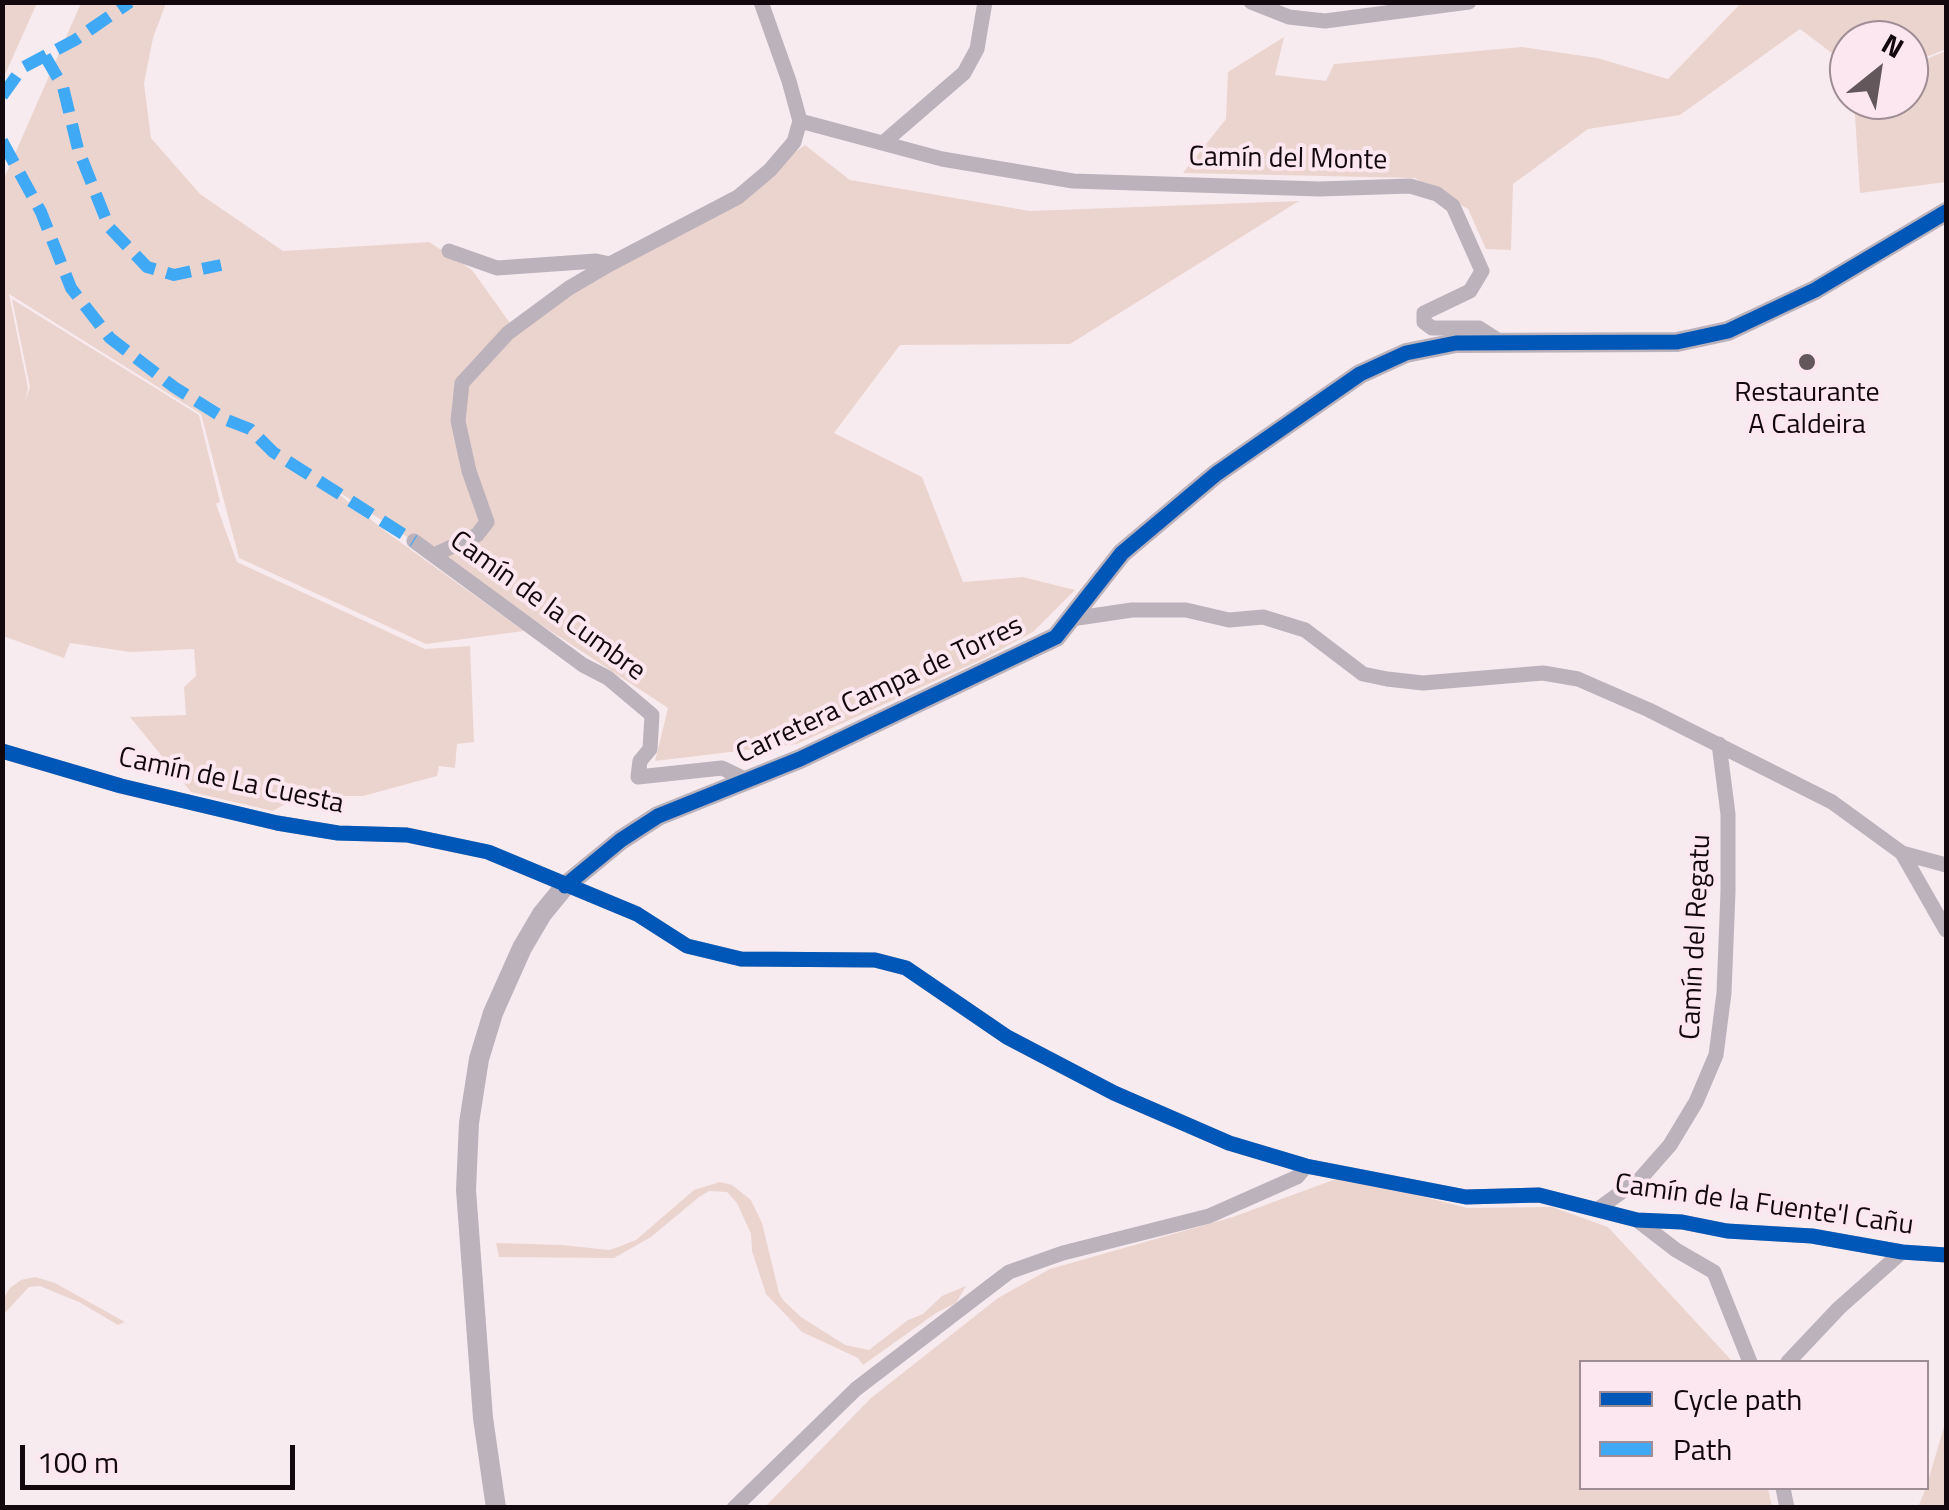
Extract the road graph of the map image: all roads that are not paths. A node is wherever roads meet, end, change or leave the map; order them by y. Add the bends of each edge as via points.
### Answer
1 (761, 2) edge
2 (985, 2) edge
3 (1251, 2) edge
4 (1469, 2) edge
5 (800, 121) junction
6 (883, 143) junction
7 (1946, 212) edge
8 (448, 252) dead end
9 (610, 264) junction
10 (1501, 342) junction
11 (414, 540) dead end
12 (434, 555) junction
13 (1071, 619) junction
14 (1719, 744) junction
15 (2, 751) edge
16 (747, 780) junction
17 (1902, 854) junction
18 (1946, 865) edge
19 (564, 886) junction
20 (1946, 930) edge
21 (1306, 1166) junction
22 (1598, 1209) junction
23 (1638, 1220) junction
24 (1902, 1252) junction
25 (1946, 1256) edge
26 (1749, 1360) edge
27 (1790, 1360) edge
28 (496, 1508) edge
29 (734, 1508) edge

1 - 5 street
2 - 6 street via 977,49 964,73
3 - 4 street via 1326,22
5 - 6 street
5 - 9 street via 794,142 738,197
6 - 10 street, Camín del Monte via 1073,181 1410,186 1437,194 1459,215 1482,270 1470,291 1424,313 1424,322 1432,328 1479,328
7 - 10 street, Carretera Campa de Torres via 1816,290 1728,331 1677,342
8 - 9 street via 496,268
9 - 12 street via 508,333 462,384 458,421 487,522
10 - 13 street, Carretera Campa de Torres via 1406,353 1360,374 1216,474 1122,553
11 - 12 street, Camín de la Cumbre
12 - 16 street, Camín de la Cumbre via 652,716 650,749 638,777 722,768
13 - 14 street via 1132,610 1263,617 1304,630 1363,674 1423,684 1542,673 1578,679
13 - 16 street, Carretera Campa de Torres via 1056,637 998,666
14 - 17 street via 1832,802
14 - 22 street, Camín del Regatu via 1728,892 1716,1055 1670,1145
15 - 19 street, Camín de La Cuesta via 277,823 407,835 488,852
16 - 19 street, Carretera Campa de Torres via 658,816
17 - 18 street
17 - 20 street
19 - 21 street, Camín de la Fuente'l Cañu via 637,914 687,946 741,959 875,960 906,968 1007,1038 1114,1092 1228,1143
19 - 28 street, Carretera Campa de Torres via 522,948 493,1014 469,1123 468,1209
21 - 22 street, Camín de la Fuente'l Cañu via 1466,1196 1539,1195
21 - 29 street via 1297,1177 1210,1216 1009,1272 856,1390
22 - 23 street, Camín de la Fuente'l Cañu
23 - 24 street, Camín de la Fuente'l Cañu via 1812,1236
23 - 26 street via 1714,1272
24 - 25 street, Camín de la Fuente'l Cañu
24 - 27 street

